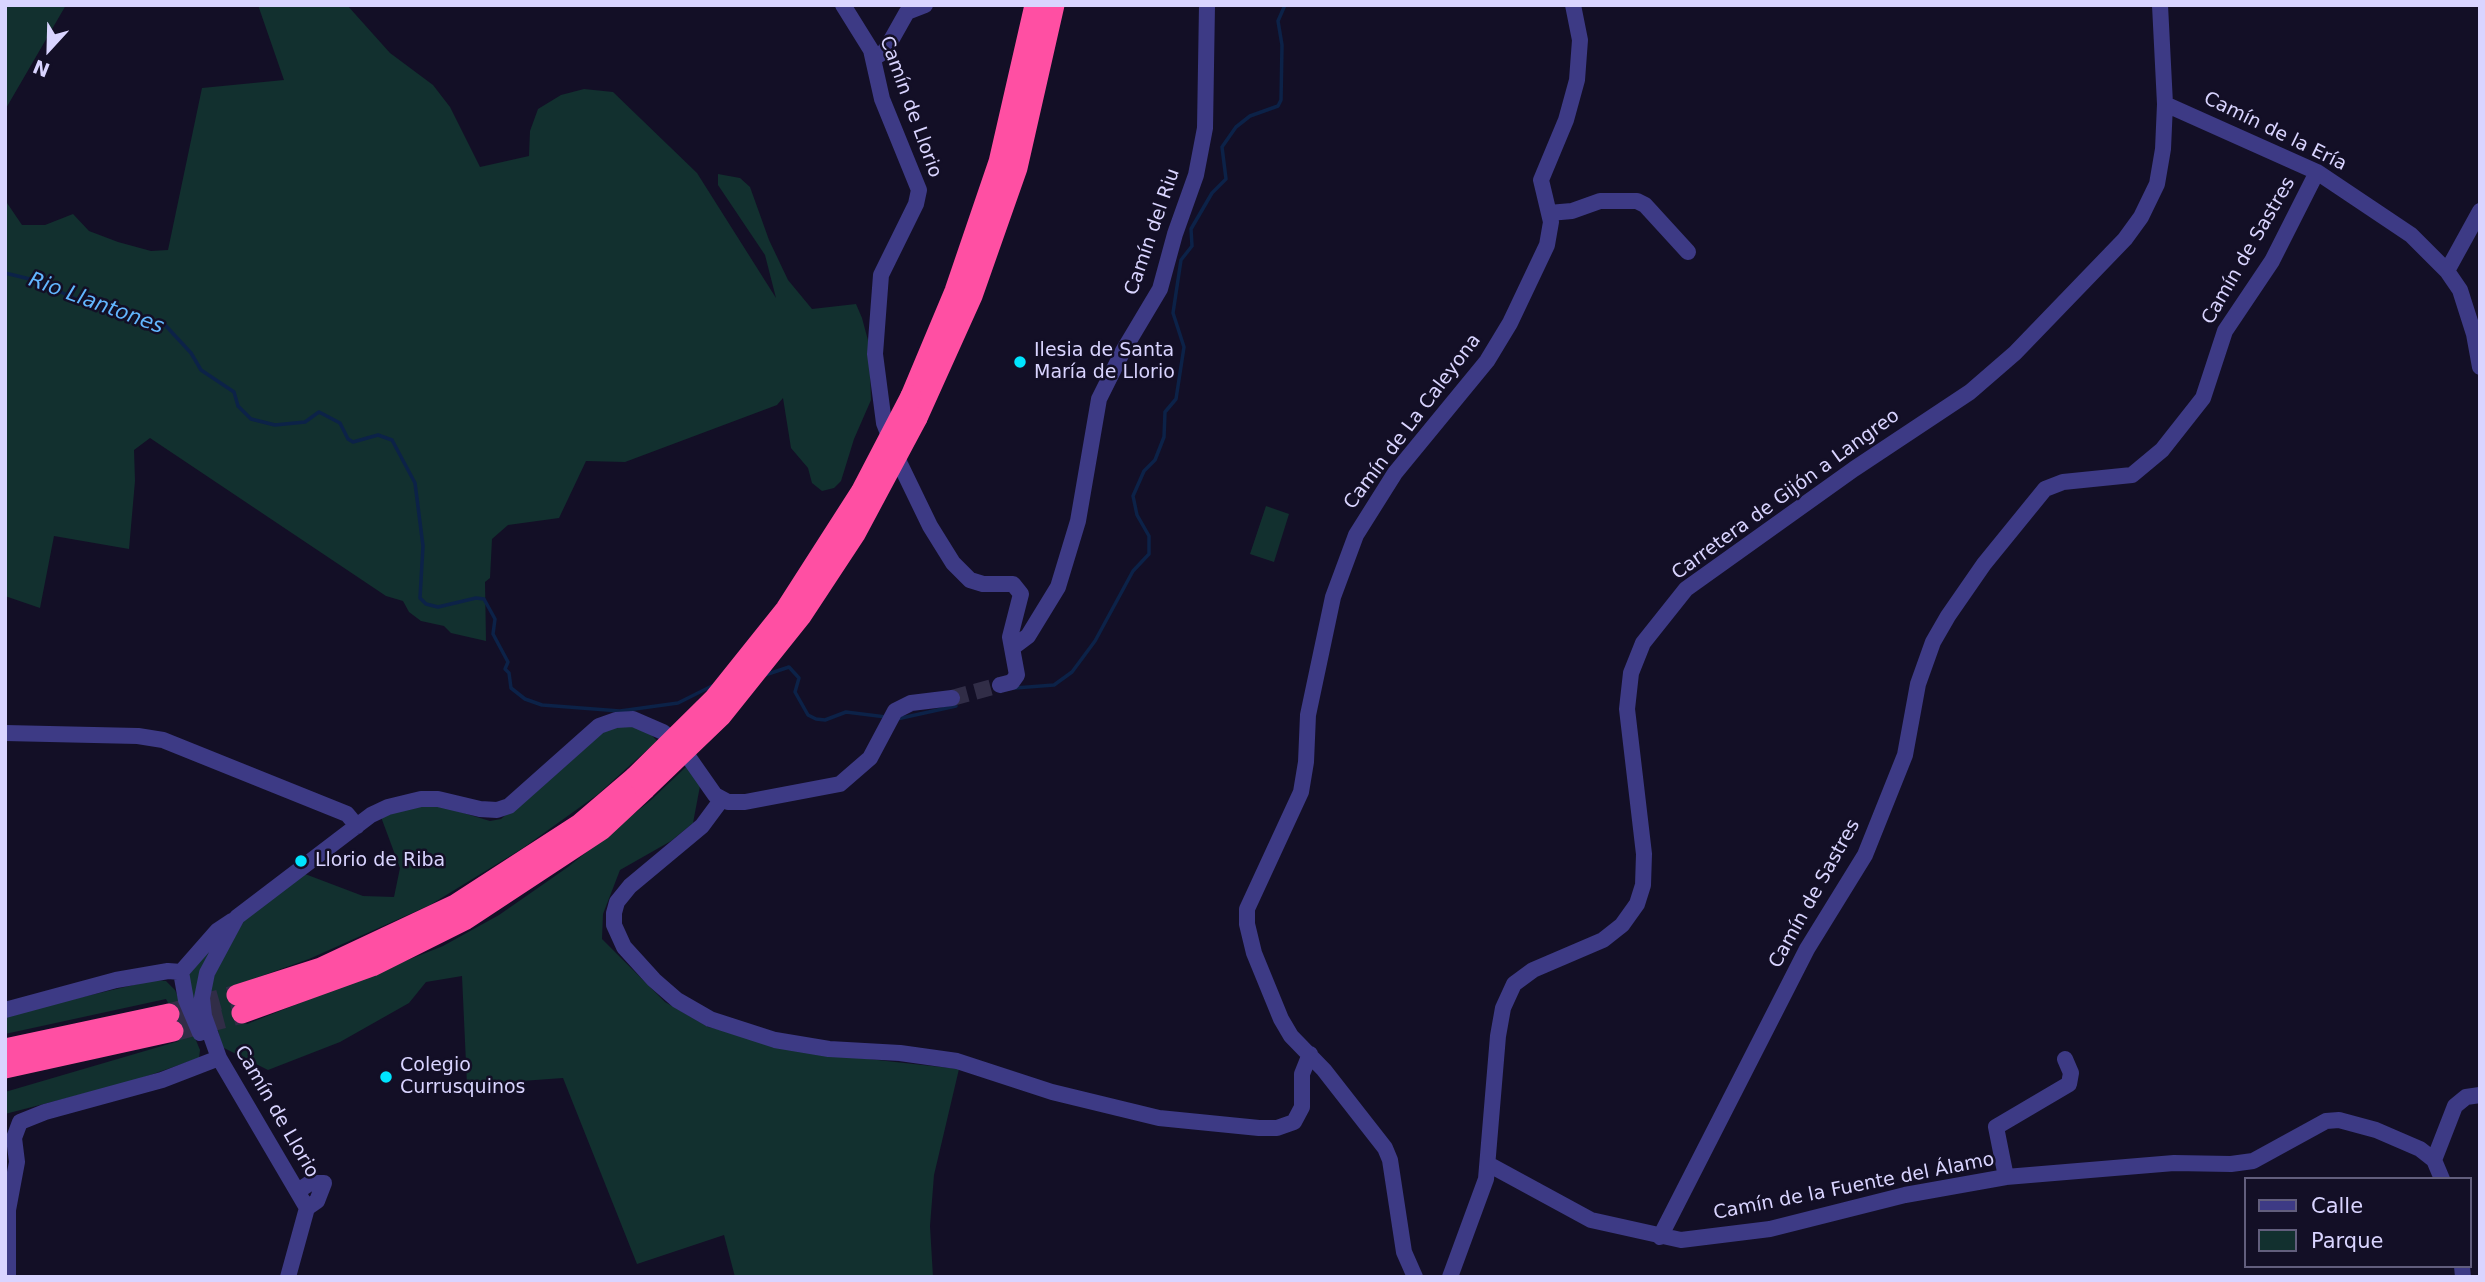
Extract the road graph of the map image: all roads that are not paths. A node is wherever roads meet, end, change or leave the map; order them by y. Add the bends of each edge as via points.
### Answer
1 (843, 5) edge
2 (925, 5) edge
3 (1035, 5) edge
4 (1054, 5) edge
5 (1207, 5) edge
6 (1573, 5) edge
7 (2160, 5) edge
8 (874, 58) junction
9 (2165, 104) junction
10 (2317, 172) junction
11 (2480, 211) edge
12 (1549, 213) junction
13 (1688, 251) dead end
14 (2447, 271) junction
15 (2480, 366) edge
16 (1012, 648) junction
17 (1000, 685) tunnel mouth
18 (952, 698) tunnel mouth
19 (5, 733) edge
20 (640, 783) junction
21 (722, 799) junction
22 (352, 820) junction
23 (237, 917) junction
24 (181, 972) junction
25 (240, 1004) tunnel mouth
26 (5, 1010) edge
27 (5, 1049) edge
28 (217, 1053) junction
29 (1310, 1054) junction
30 (2065, 1059) dead end
31 (5, 1068) edge
32 (2480, 1095) edge
33 (2434, 1160) junction
34 (1488, 1164) junction
35 (2006, 1177) junction
36 (2441, 1177) edge
37 (298, 1191) junction
38 (307, 1208) junction
39 (1660, 1237) junction
40 (8, 1277) edge
41 (288, 1277) edge
42 (1415, 1277) edge
43 (1450, 1277) edge

1 - 8 street, Camín de Llorio
2 - 8 street via 907,12 885,51
3 - 20 highway, bridge via 999,162 955,291 911,396 861,492 786,609
4 - 20 highway, bridge via 1017,168 972,296 916,418 855,534 801,616 721,716
5 - 16 street, Camín del Riu via 1205,128 1196,175 1160,289 1099,399 1078,521 1058,587 1028,636
6 - 12 street, Camín de La Caleyona via 1580,40 1577,80 1541,180
7 - 9 street, Carretera de Gijón a Langreo
8 - 16 street, Camín de Llorio via 888,118 919,190 881,275 876,354 884,423 924,514 961,573 977,583 1018,588 1021,594 1011,630
9 - 10 street, Camín de la Ería
9 - 34 street, Carretera de Gijón a Langreo via 2157,184 2141,217 2015,353 1970,392 1686,589 1643,643 1631,673 1627,709 1644,854 1643,884 1637,904 1622,925 1603,940 1533,970 1514,984 1498,1035
10 - 14 street, Camín de la Ería via 2411,235
10 - 39 street, Camín de Sastres via 2272,261 2225,331 2203,398 2162,450 2132,475 2063,482 2045,489 1983,564 1948,616 1918,684 1905,755 1865,855 1807,949
11 - 14 street
12 - 13 street via 1600,201 1637,201
12 - 29 street, Camín de La Caleyona via 1547,245 1510,323 1487,361 1365,517 1336,583 1308,715 1301,792 1247,909 1254,953 1281,1019
14 - 15 street, Camín de la Ería via 2460,290
16 - 17 street, Camín de Llorio via 1017,675
18 - 21 street via 902,706 870,758 840,784 745,802
19 - 22 street via 156,739
20 - 25 highway via 455,905
21 - 22 street, Camín de Llorio via 680,745 632,719 599,726 509,806 489,810 421,799
21 - 29 street via 702,826 630,886 617,902 614,925 632,955 677,1000 709,1019 829,1049 957,1061 1052,1093 1182,1123 1288,1126 1299,1115 1302,1074
22 - 23 street, Camín de Llorio
23 - 24 street, Camín de Llorio via 217,931
23 - 28 street, Camín de Llorio via 207,973 202,998 207,1030
24 - 26 street via 116,980
24 - 28 street, Camín de Llorio via 186,1000 200,1032
27 - 31 highway via 171,1023
28 - 37 street, Camín de Llorio
28 - 40 street via 162,1080 20,1122 8,1210
29 - 42 street, Camín de La Caleyona via 1391,1160 1404,1252
30 - 35 street via 2071,1073 2069,1084 1996,1127
32 - 33 street via 2466,1097 2455,1106
33 - 35 street, Camín de la Fuente del Álamo via 2375,1130 2339,1120 2314,1126 2253,1161
33 - 36 street
34 - 39 street, Camín de la Fuente del Álamo via 1591,1220
34 - 43 street, Carretera de Gijón a Langreo via 1479,1203
35 - 39 street, Camín de la Fuente del Álamo via 1905,1195 1770,1229 1681,1240
37 - 38 street, Camín de Llorio
37 - 38 street via 310,1183 324,1183 317,1200
38 - 41 street, Camín de Llorio

